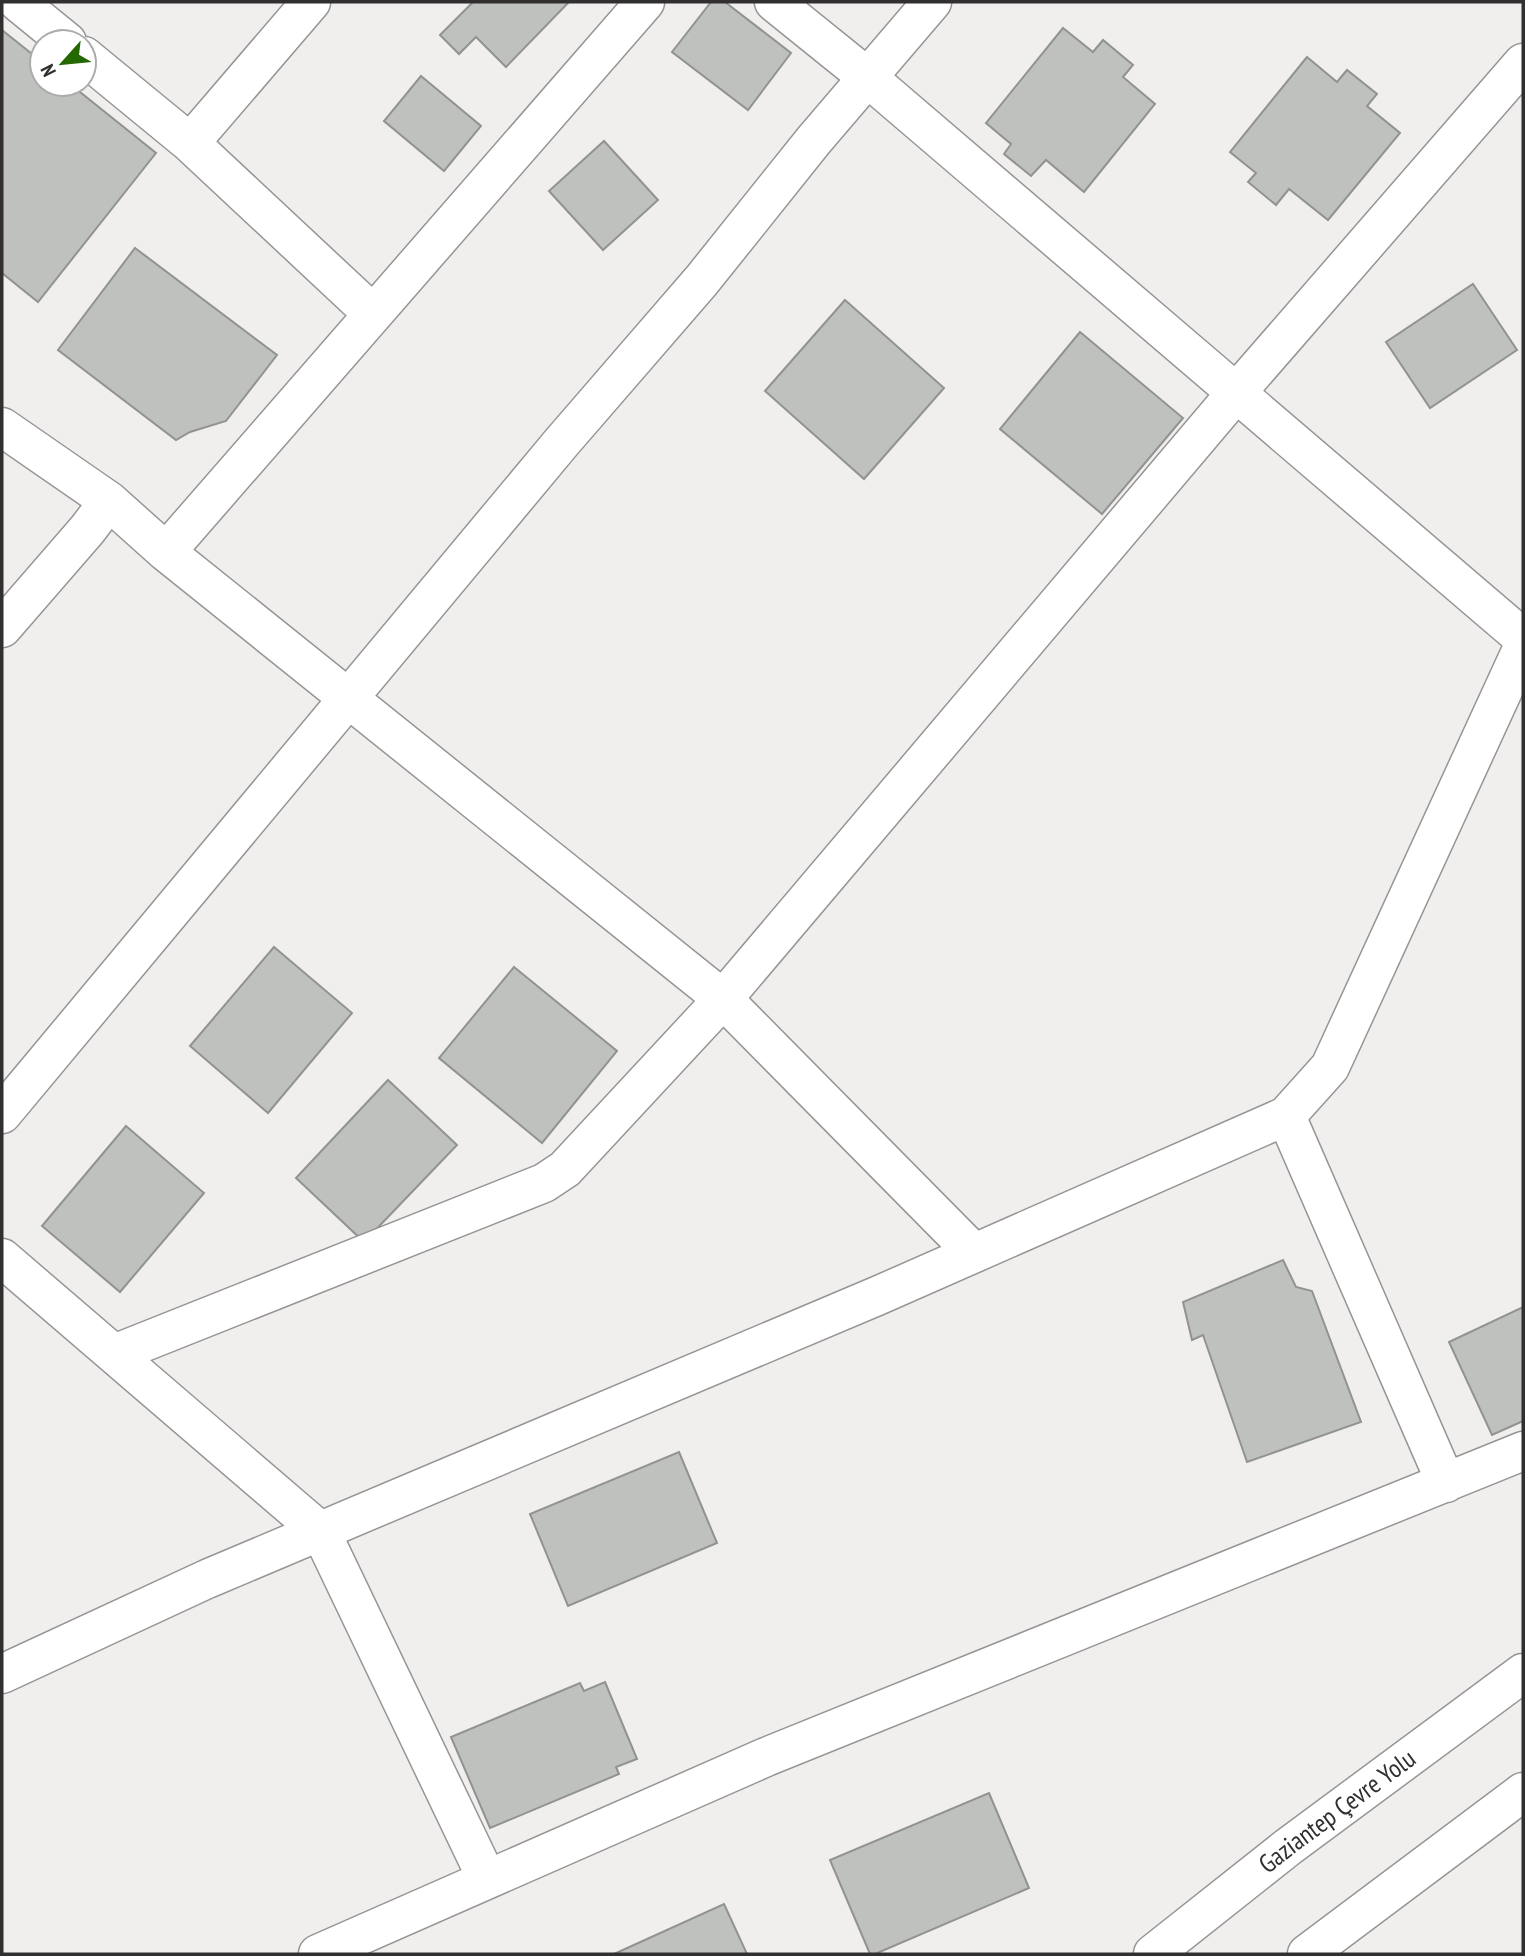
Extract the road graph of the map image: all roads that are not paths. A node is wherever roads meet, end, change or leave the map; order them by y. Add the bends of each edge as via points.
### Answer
1 (18, 2) edge
2 (311, 2) edge
3 (774, 2) edge
4 (932, 2) edge
5 (637, 5) edge
6 (50, 28) edge
7 (1523, 63) edge
8 (98, 67) edge
9 (867, 77) junction
10 (190, 143) junction
11 (373, 314) junction
12 (1236, 393) junction
13 (2, 427) edge
14 (109, 501) junction
15 (166, 552) junction
16 (2, 628) edge
17 (1523, 638) edge
18 (1523, 647) edge
19 (348, 698) junction
20 (723, 999) junction
21 (2, 1114) edge
22 (1286, 1116) junction
23 (974, 1253) junction
24 (2, 1258) edge
25 (114, 1354) junction
26 (1523, 1451) edge
27 (1446, 1482) junction
28 (321, 1532) junction
29 (1523, 1673) edge
30 (2, 1674) edge
31 (1523, 1792) edge
32 (487, 1880) junction
33 (318, 1954) edge
34 (1153, 1954) edge
35 (1307, 1954) edge

1 - 6 main road
2 - 10 main road
3 - 9 main road
4 - 9 main road
5 - 11 main road
7 - 12 main road
8 - 10 main road
9 - 12 main road
9 - 19 main road via 702,280
10 - 11 main road
11 - 15 main road
12 - 17 main road
12 - 20 main road
13 - 14 main road
14 - 15 main road
14 - 16 main road
15 - 19 main road
18 - 22 main road via 1330,1067
19 - 20 main road
19 - 21 main road
20 - 23 main road
20 - 25 main road via 565,1169 544,1183
22 - 23 main road
22 - 27 main road
23 - 28 main road
24 - 25 main road
25 - 28 main road
26 - 27 main road
27 - 32 main road via 766,1757
28 - 30 main road
28 - 32 main road
29 - 34 main road, Gaziantep Çevre Yolu via 1288,1847
31 - 35 main road
32 - 33 main road

